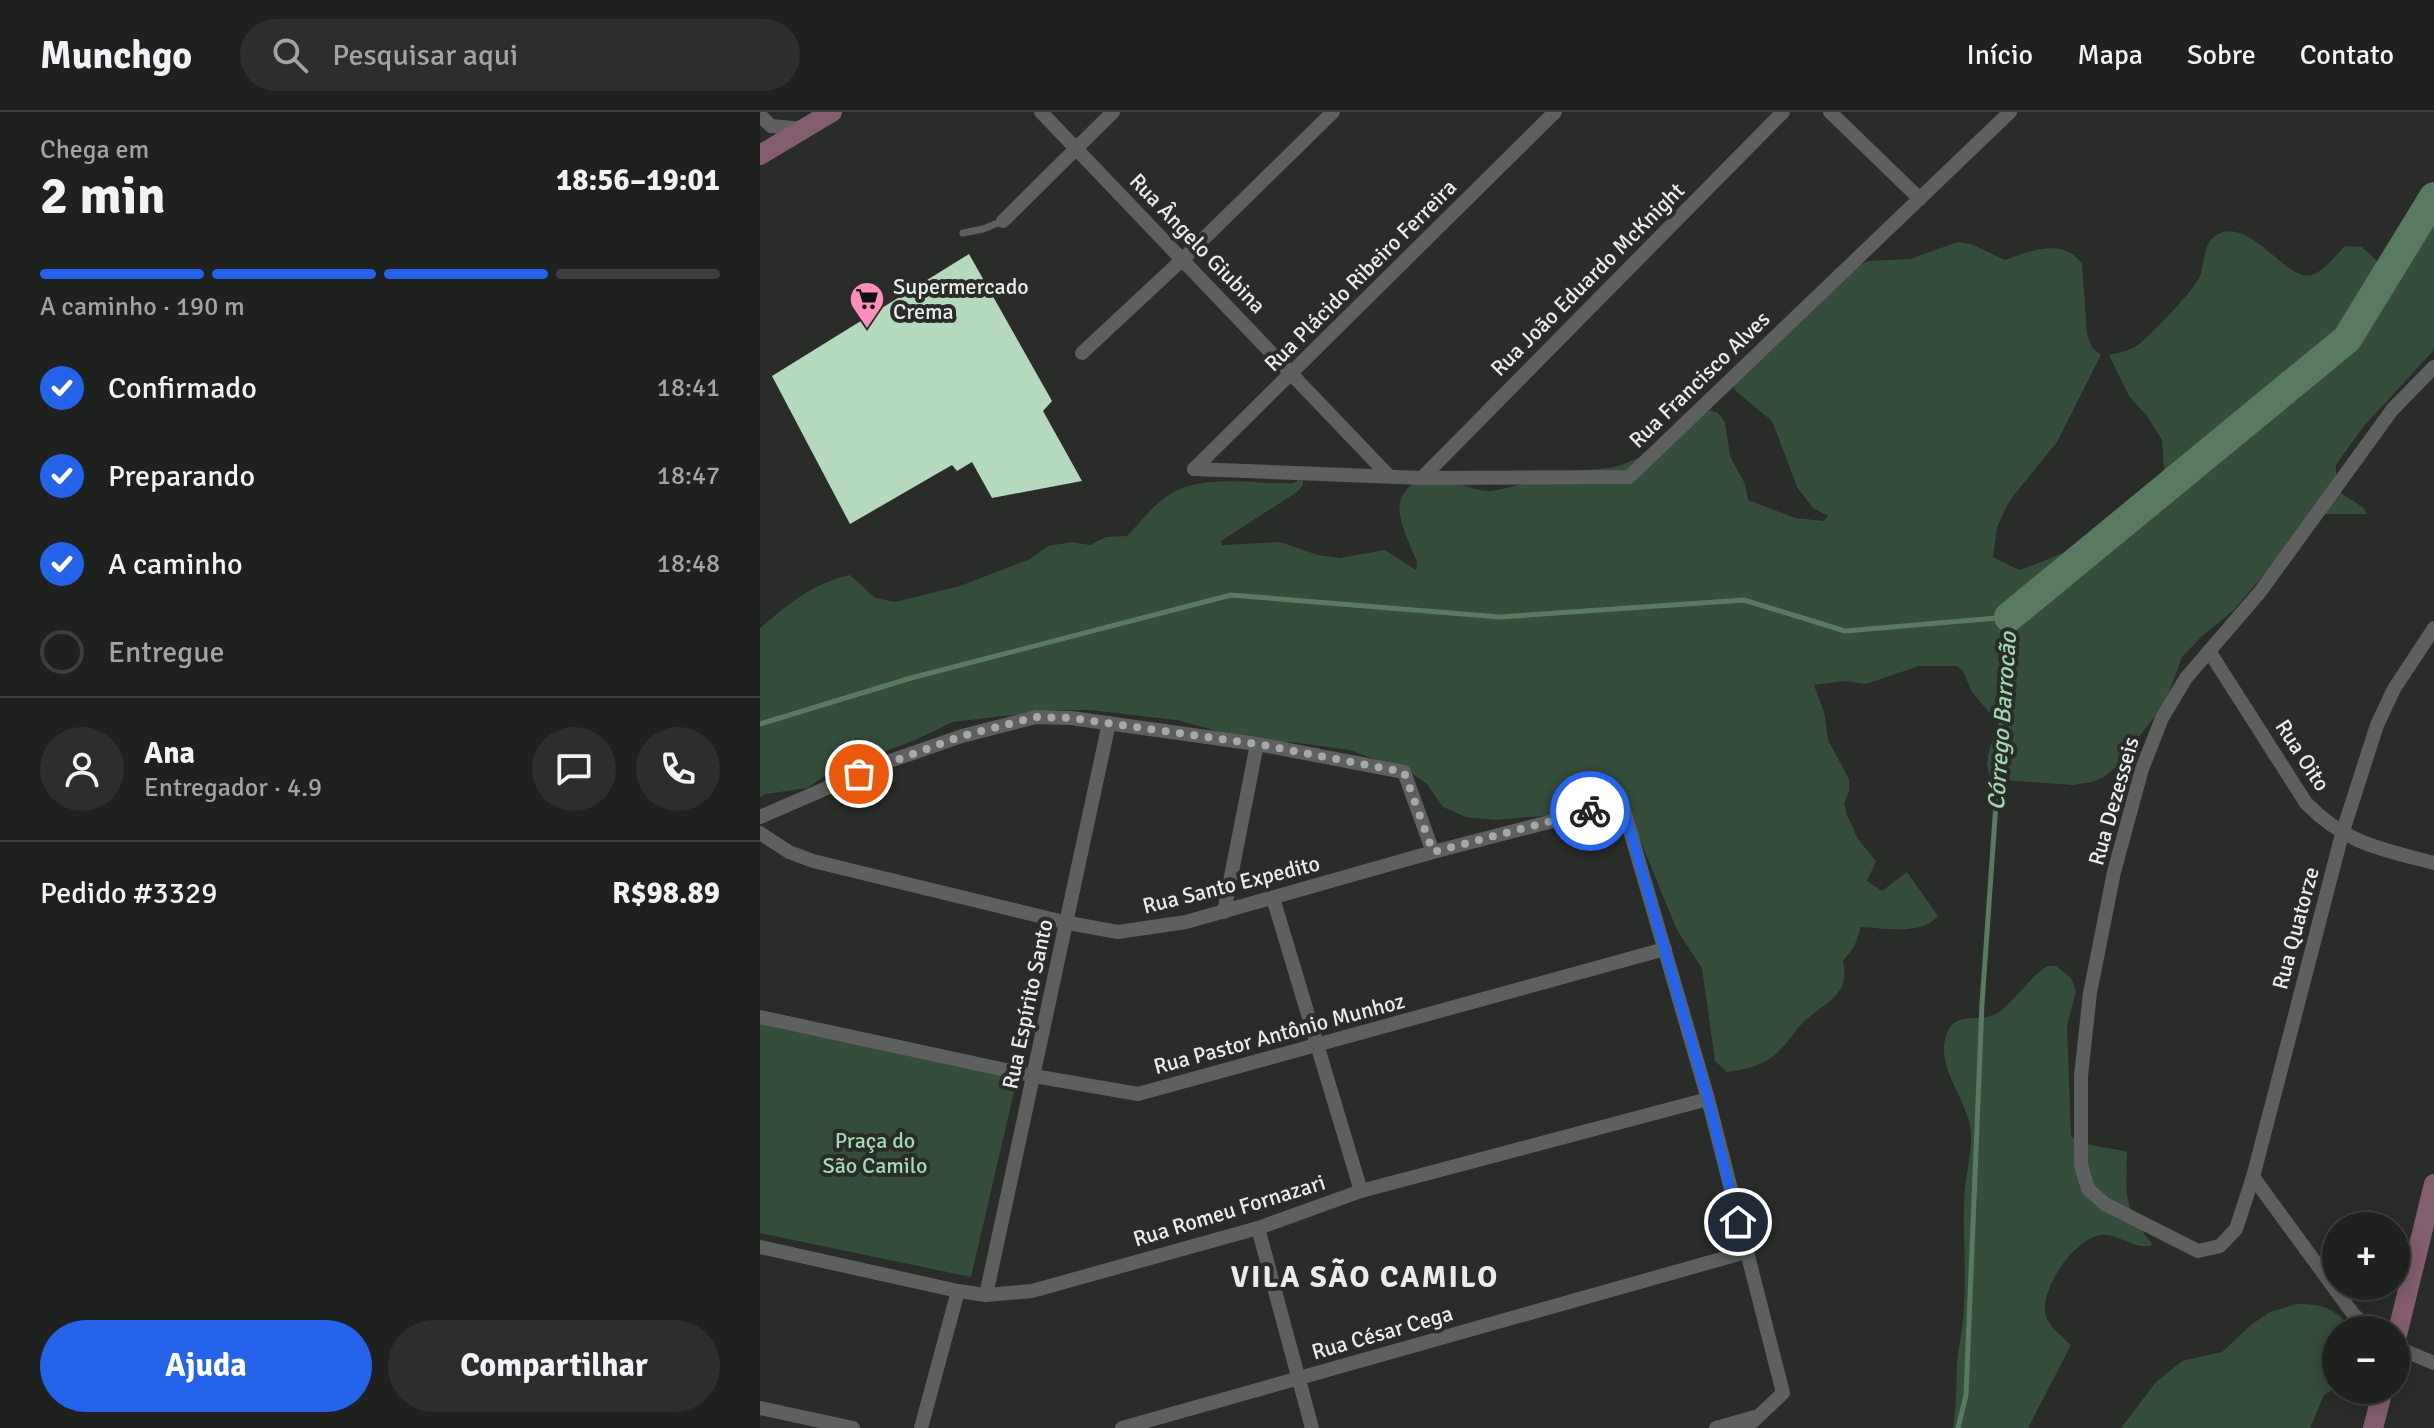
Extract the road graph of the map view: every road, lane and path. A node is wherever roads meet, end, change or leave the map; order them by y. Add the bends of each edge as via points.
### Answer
1 (832, 112) edge
2 (1041, 112) edge
3 (1113, 112) edge
4 (1333, 112) edge
5 (1555, 112) edge
6 (1783, 112) edge
7 (1830, 112) edge
8 (2010, 112) edge
9 (760, 115) edge
10 (803, 129) junction
11 (1076, 149) junction
12 (760, 155) edge
13 (1920, 199) junction
14 (1003, 221) joint
15 (963, 233) dead end
16 (1183, 259) junction
17 (1082, 353) dead end
18 (2434, 367) edge
19 (1292, 374) junction
20 (1194, 469) joint
21 (1388, 475) junction
22 (1422, 478) junction
23 (2434, 628) edge
24 (2209, 651) junction
25 (1109, 723) junction
26 (1257, 744) junction
27 (760, 817) edge
28 (760, 833) edge
29 (2342, 834) junction
30 (1433, 852) junction
31 (2434, 863) edge
32 (1273, 898) junction
33 (1224, 912) junction
34 (1068, 923) junction
35 (1665, 949) junction
36 (760, 1017) edge
37 (1318, 1045) junction
38 (1034, 1076) junction
39 (1708, 1099) junction
40 (2253, 1177) junction
41 (2434, 1184) edge
42 (1361, 1191) junction
43 (2429, 1222) edge
44 (1258, 1228) junction
45 (2220, 1246) joint
46 (760, 1247) edge
47 (1746, 1252) junction
48 (958, 1291) junction
49 (986, 1295) junction
50 (2355, 1316) edge
51 (2402, 1316) edge
52 (2410, 1353) edge
53 (2434, 1363) edge
54 (1300, 1378) junction
55 (2379, 1404) edge
56 (760, 1408) edge
57 (1750, 1423) edge
58 (853, 1428) edge
59 (921, 1428) edge
60 (1122, 1428) edge
61 (1312, 1428) edge
62 (1716, 1428) edge
63 (2373, 1428) edge

1 - 10 street
2 - 11 street, Rua Ângelo Giubina
3 - 11 street
4 - 16 street
5 - 19 street, Rua Plácido Ribeiro Ferreira
6 - 22 street, Rua João Eduardo McKnight
7 - 13 street
8 - 13 street, Rua Francisco Alves
9 - 10 street via 779,128
10 - 12 street
11 - 14 street
11 - 16 street, Rua Ângelo Giubina
13 - 22 street, Rua Francisco Alves via 1629,477
14 - 15 lane
16 - 17 street
16 - 19 street, Rua Ângelo Giubina
18 - 24 street, Rua Dezesseis via 2392,410 2260,592
19 - 20 street, Rua Plácido Ribeiro Ferreira
19 - 21 street, Rua Ângelo Giubina
20 - 21 street, Rua Francisco Alves
21 - 22 street, Rua Francisco Alves
23 - 29 street, Rua Quatorze via 2377,725
24 - 29 street, Rua Oito via 2306,803
24 - 45 street, Rua Dezesseis via 2162,718 2114,872 2090,993 2081,1076 2081,1165 2088,1189 2105,1204 2198,1251
25 - 26 street
25 - 27 street via 1036,717 962,736
25 - 34 street, Rua Espírito Santo
26 - 30 street via 1404,772
26 - 33 street
28 - 34 street, Rua Santo Expedito via 813,861
29 - 31 street, Rua Oito
29 - 40 street, Rua Quatorze
30 - 32 street, Rua Santo Expedito
30 - 35 street, Rua Santo Expedito via 1622,803
32 - 33 street, Rua Santo Expedito
32 - 37 street
33 - 34 street, Rua Santo Expedito via 1118,932
34 - 38 street, Rua Espírito Santo
35 - 37 street, Rua Pastor Antônio Munhoz
35 - 39 street
36 - 38 street, Rua Pastor Antônio Munhoz
37 - 38 street, Rua Pastor Antônio Munhoz via 1138,1094
37 - 42 street
38 - 49 street, Rua Espírito Santo
39 - 42 street, Rua Romeu Fornazari
39 - 47 street
40 - 45 street, Rua Quatorze via 2236,1229
40 - 50 street
41 - 43 street
42 - 44 street, Rua Romeu Fornazari
43 - 51 street
44 - 49 street, Rua Romeu Fornazari via 1032,1291
44 - 54 street
46 - 48 street, Rua Romeu Fornazari
47 - 54 street, Rua César Cega
47 - 57 street via 1783,1393
48 - 49 street, Rua Romeu Fornazari
48 - 59 street
52 - 53 street
54 - 60 street, Rua César Cega
54 - 61 street
55 - 63 street
56 - 58 street
57 - 62 street

